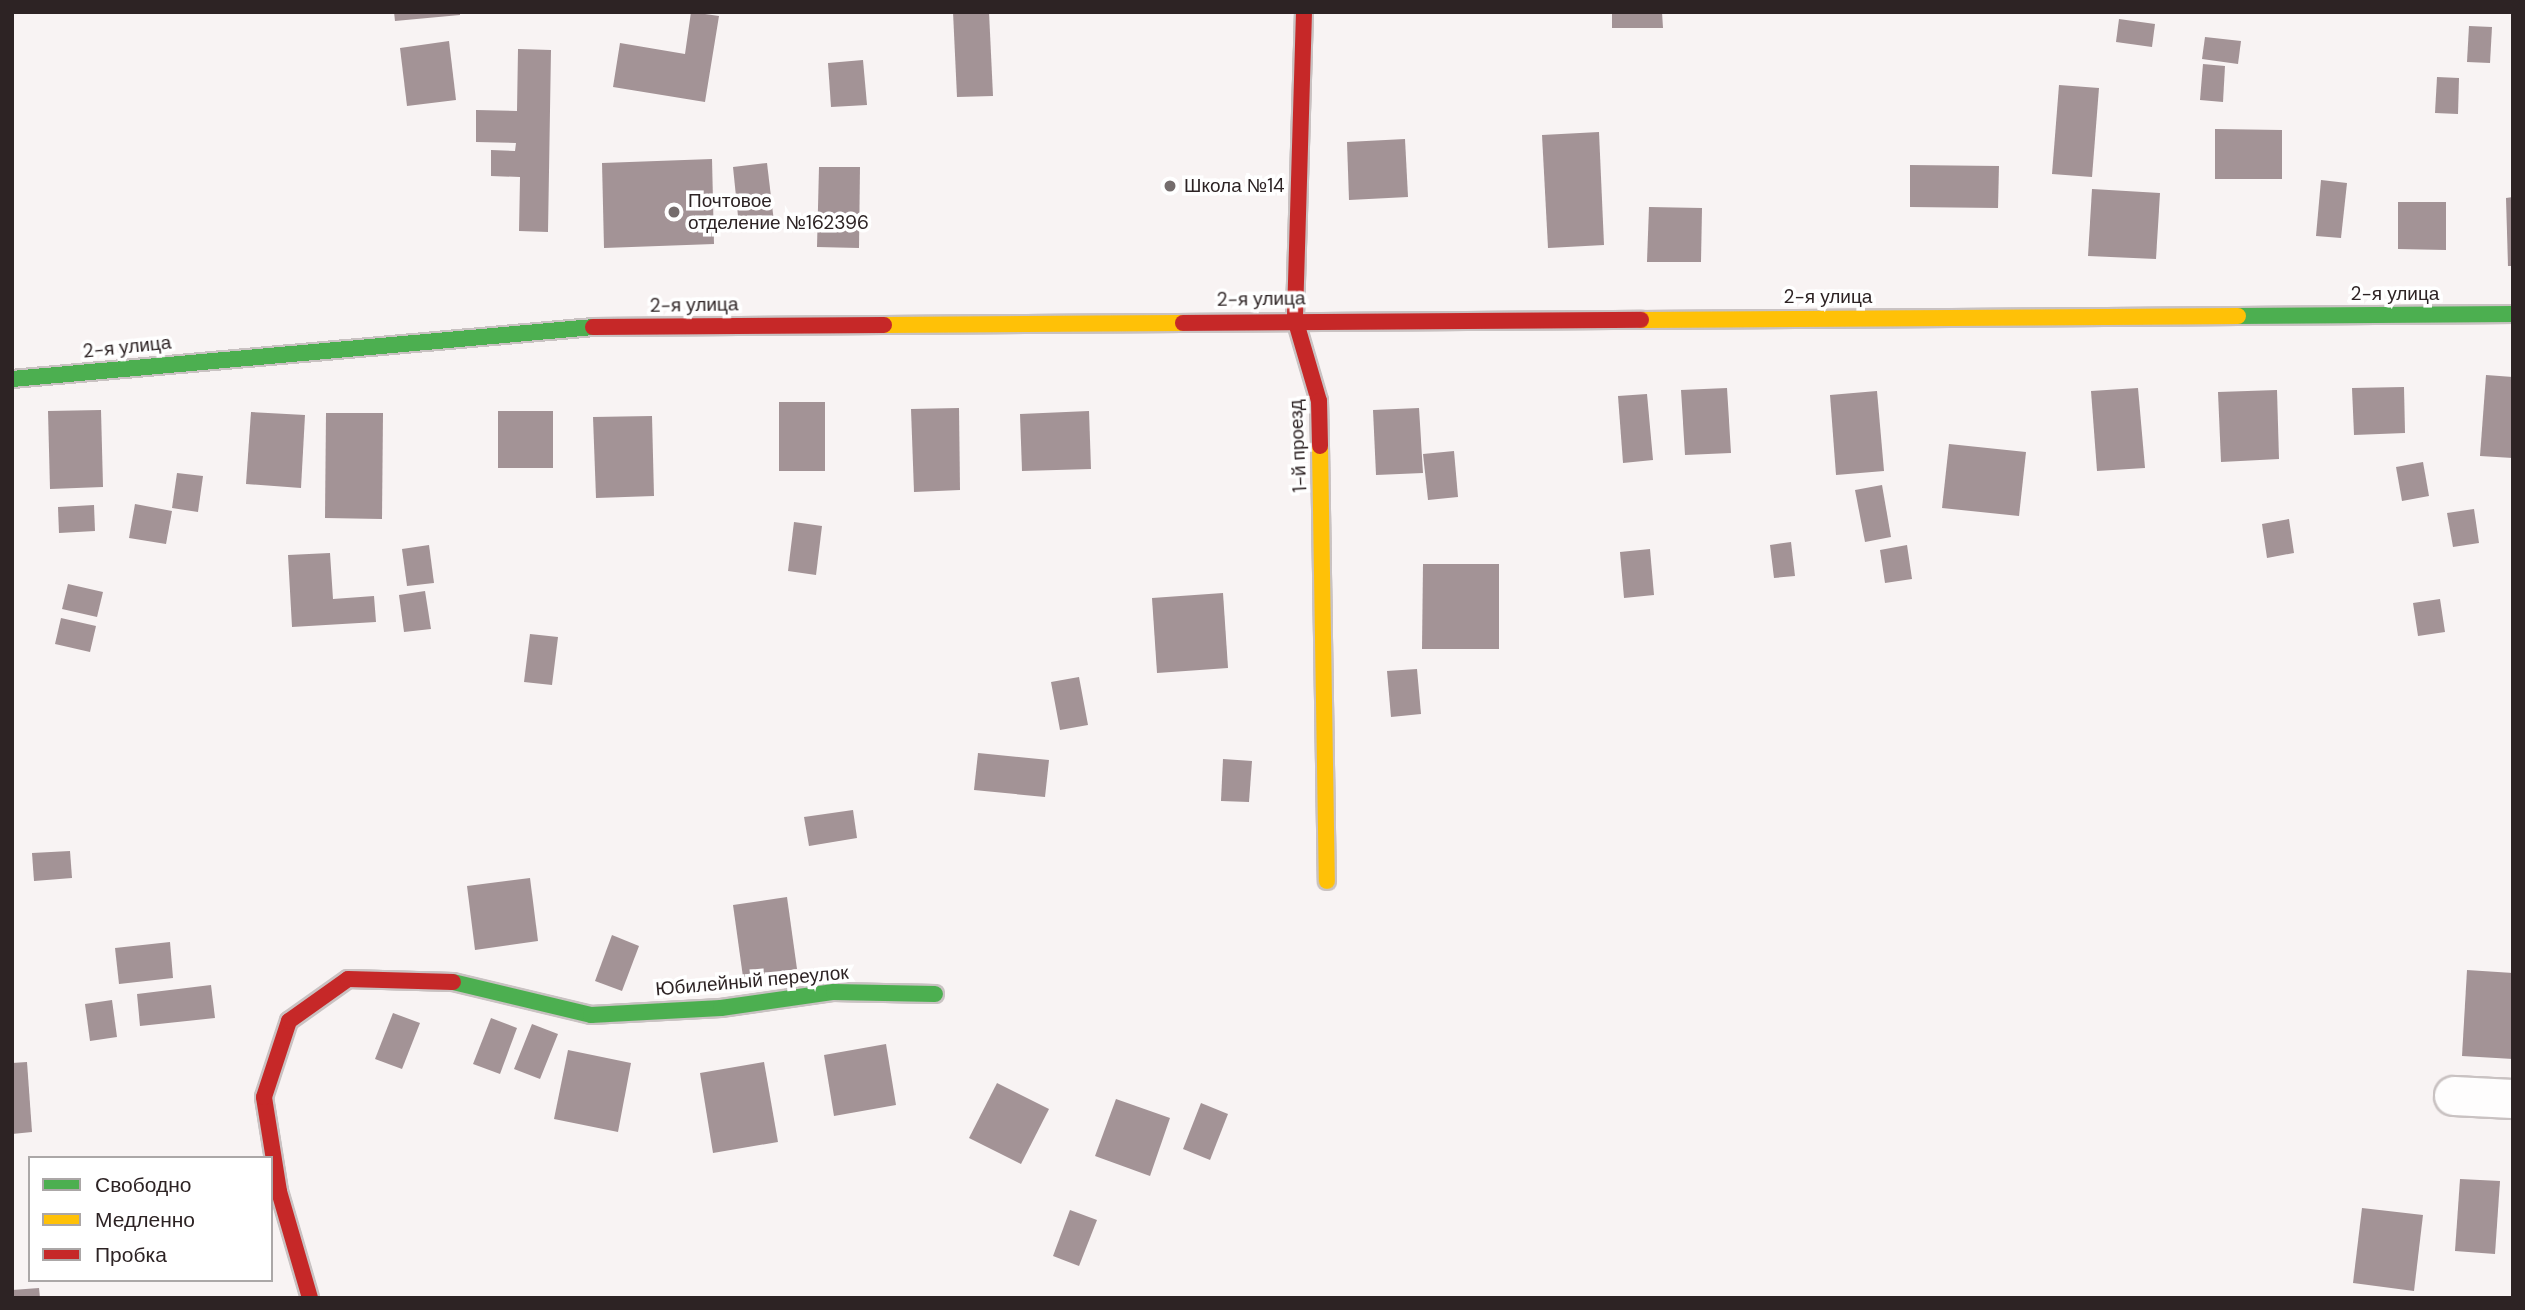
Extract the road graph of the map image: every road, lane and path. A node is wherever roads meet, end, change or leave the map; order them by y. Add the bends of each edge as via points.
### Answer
1 (1304, 12) edge
2 (2513, 314) edge
3 (1295, 319) junction
4 (12, 379) edge
5 (1327, 881) dead end
6 (935, 994) dead end
7 (2454, 1096) dead end
8 (2513, 1099) edge
9 (310, 1298) edge

1 - 3 street, 1-й проезд
2 - 3 street, 2-я улица
3 - 4 street, 2-я улица via 549,327
3 - 5 street, 1-й проезд via 1319,401
6 - 9 street, Юбилейный переулок via 834,992 721,1008 592,1015 463,982 348,979 289,1021 264,1097 279,1191
7 - 8 street

